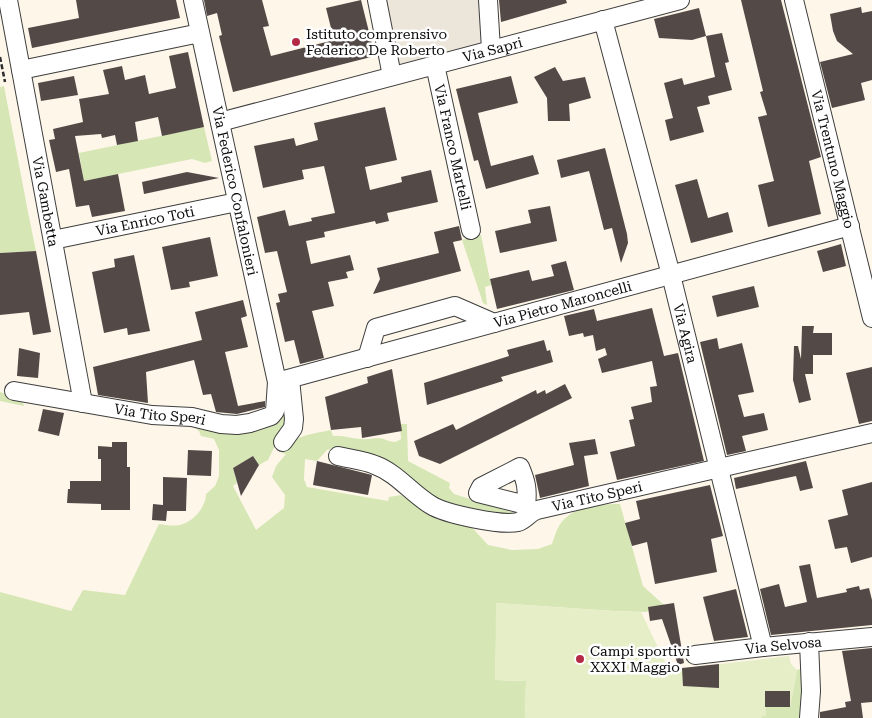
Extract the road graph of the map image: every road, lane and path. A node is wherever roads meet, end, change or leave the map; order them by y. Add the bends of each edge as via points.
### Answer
1 (193, 0) edge
2 (377, 0) edge
3 (488, 0) edge
4 (794, 0) edge
5 (671, 1) edge
6 (6, 11) edge
7 (603, 20) junction
8 (200, 33) junction
9 (491, 50) junction
10 (0, 57) edge
11 (436, 65) junction
12 (21, 70) junction
13 (392, 76) junction
14 (6, 84) dead end
15 (220, 122) junction
16 (237, 202) junction
17 (850, 226) junction
18 (471, 230) dead end
19 (53, 240) junction
20 (671, 275) junction
21 (872, 318) edge
22 (494, 323) junction
23 (367, 358) junction
24 (283, 381) junction
25 (14, 391) dead end
26 (83, 403) junction
27 (872, 433) edge
28 (283, 442) dead end
29 (338, 456) dead end
30 (720, 468) junction
31 (872, 637) edge
32 (809, 642) junction
33 (763, 647) junction
34 (695, 655) dead end
35 (810, 716) edge

1 - 8 street, Via Federico Confalonieri
2 - 13 street
3 - 9 street
4 - 17 street, Via Trentuno Maggio
5 - 7 street, Via Sapri
6 - 12 street, Via Gambetta
7 - 9 street, Via Sapri
7 - 20 street, Via Agira
8 - 12 street
8 - 15 street, Via Federico Confalonieri
9 - 11 street, Via Sapri
10 - 14 path
11 - 13 street, Via Sapri
11 - 18 street, Via Franco Martelli
12 - 19 street, Via Gambetta
13 - 15 street, Via Sapri
15 - 16 street, Via Federico Confalonieri
16 - 19 street, Via Enrico Toti
16 - 24 street, Via Federico Confalonieri
17 - 20 street, Via Pietro Maroncelli
17 - 21 street, Via Trentuno Maggio
19 - 26 street, Via Gambetta
20 - 22 street, Via Pietro Maroncelli
20 - 30 street, Via Agira
22 - 23 street, Via Pietro Maroncelli
22 - 23 street via 455,306 376,328
23 - 24 street, Via Pietro Maroncelli
24 - 26 street, Via Tito Speri via 271,416 236,425
24 - 28 street, Via Federico Confalonieri via 294,419 293,428
25 - 26 street, Via Tito Speri
27 - 30 street, Via Tito Speri
29 - 30 street, Via Tito Speri via 376,465 432,506 451,513 506,522 519,521 529,508
30 - 33 street, Via Agira
31 - 32 street, Via Selvosa
32 - 33 street, Via Selvosa
32 - 35 street
33 - 34 street, Via Selvosa

